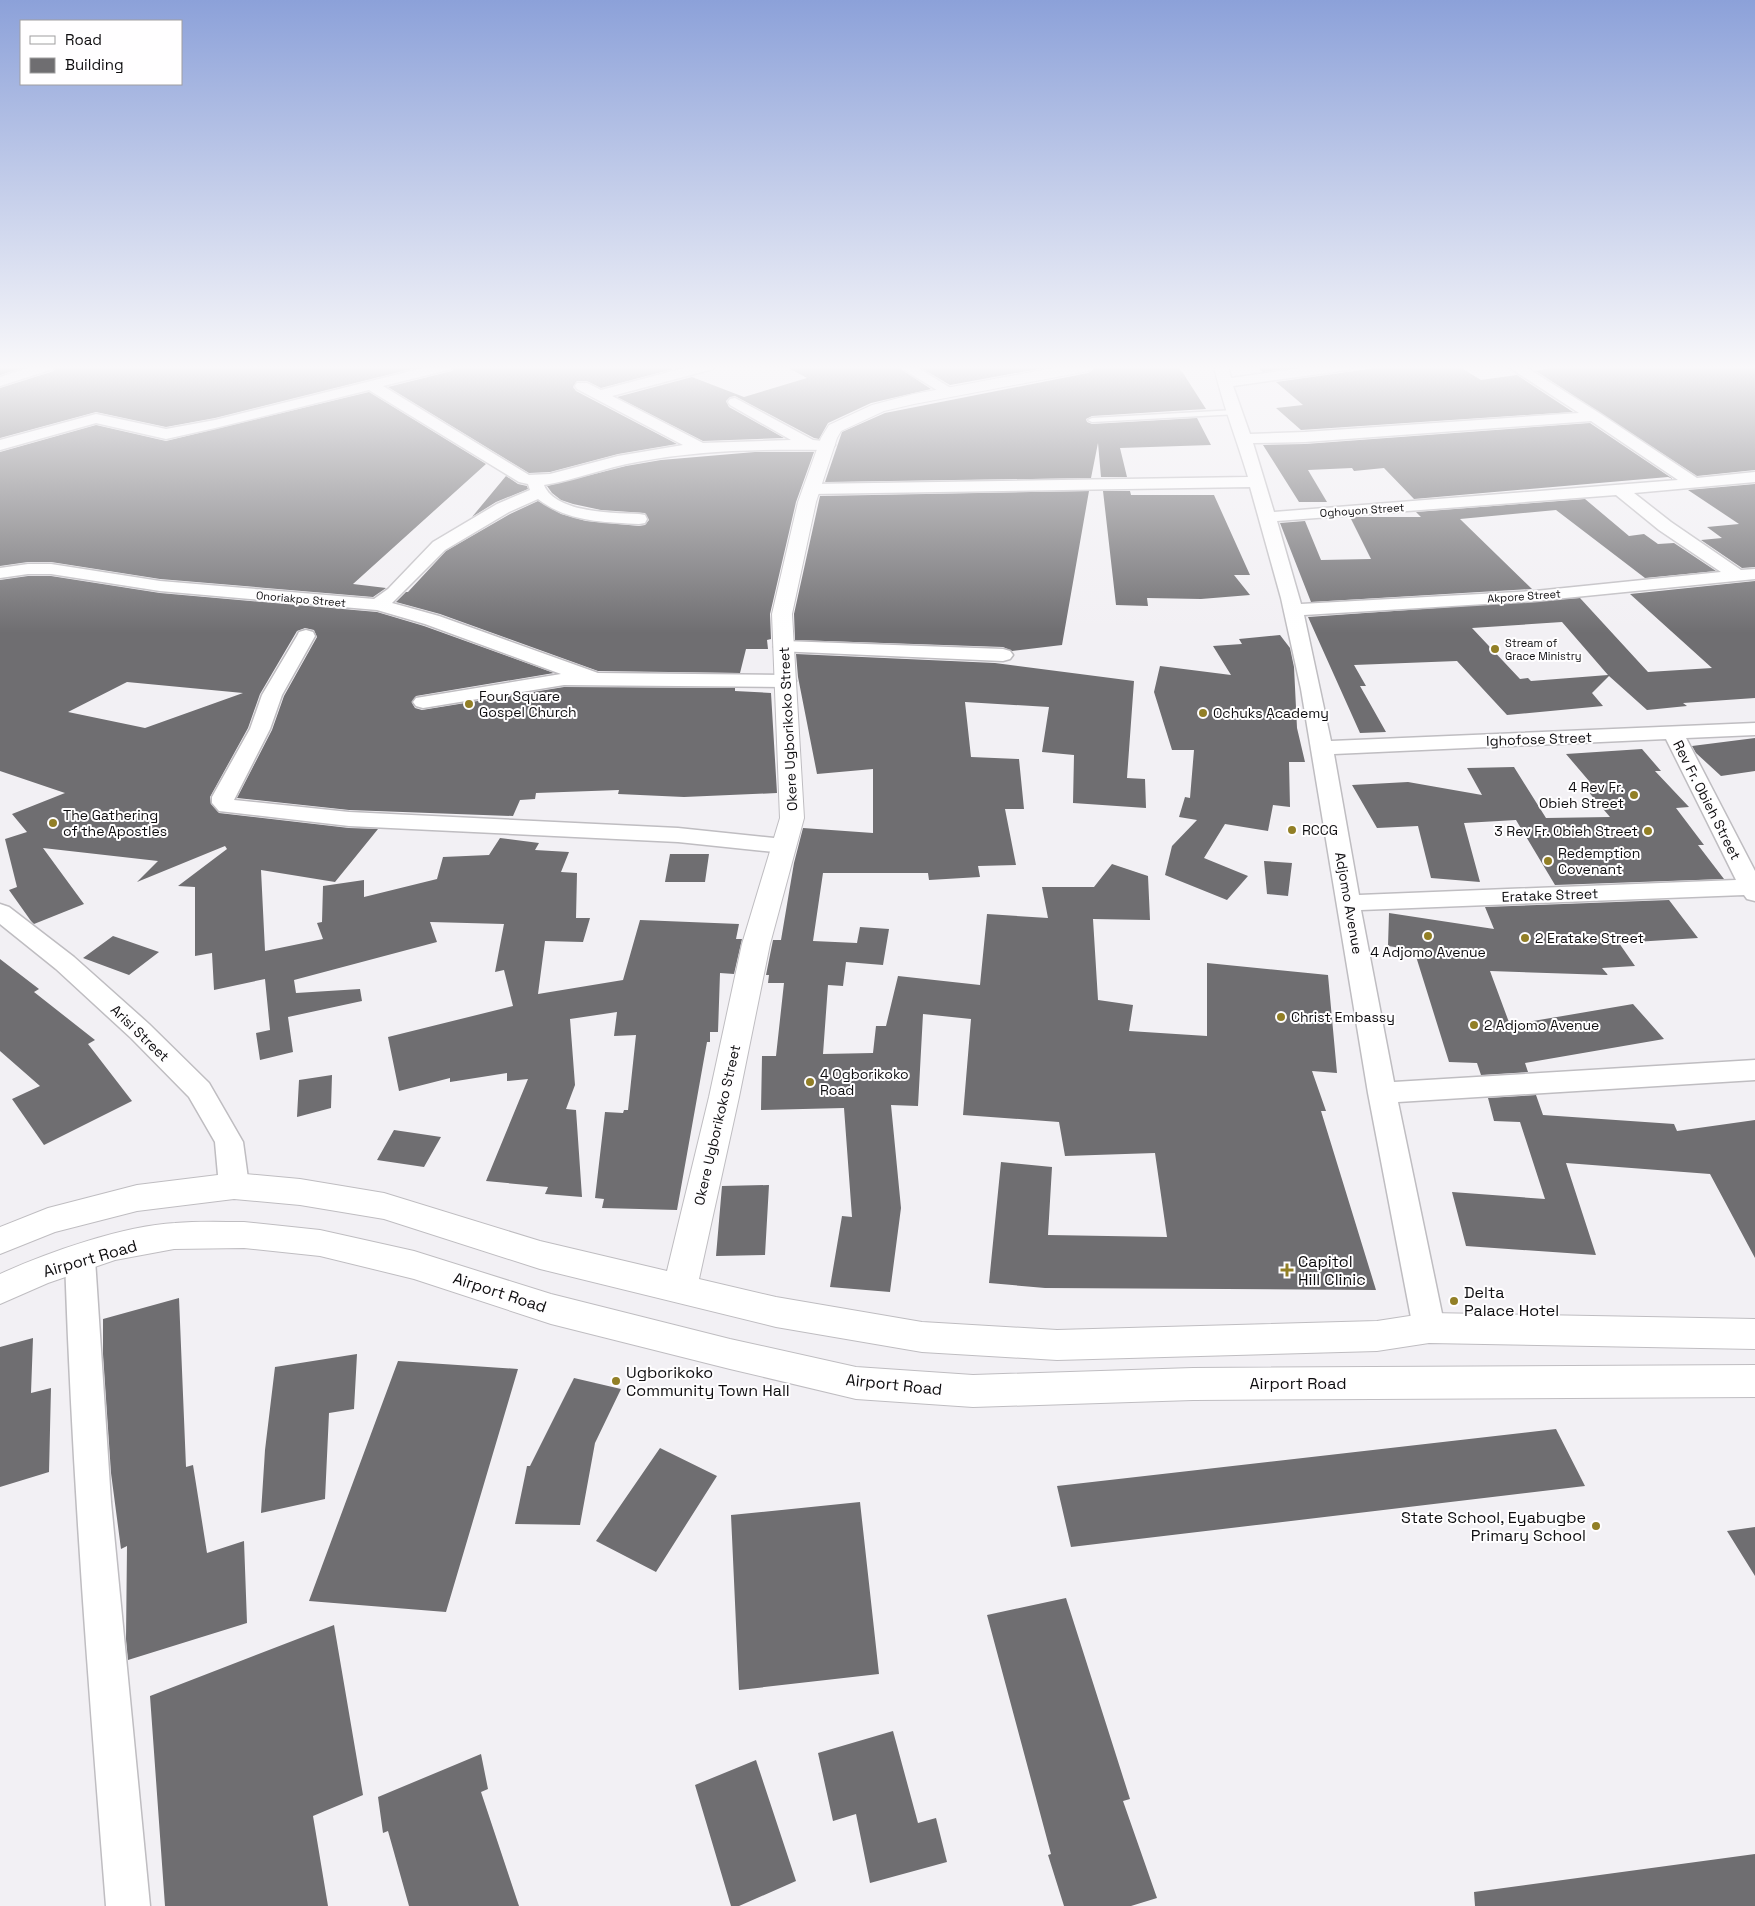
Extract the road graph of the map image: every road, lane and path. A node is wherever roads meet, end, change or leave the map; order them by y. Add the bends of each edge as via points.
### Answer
1 (486, 455) edge
2 (656, 455) edge
3 (816, 455) edge
4 (1248, 455) edge
5 (1652, 455) edge
6 (1755, 477) edge
7 (1256, 482) junction
8 (1694, 483) junction
9 (537, 487) junction
10 (811, 488) junction
11 (1620, 490) junction
12 (1268, 517) junction
13 (639, 519) dead end
14 (0, 573) edge
15 (1747, 575) edge
16 (378, 606) junction
17 (1292, 610) junction
18 (306, 636) dead end
19 (784, 647) junction
20 (1003, 655) dead end
21 (592, 678) junction
22 (786, 682) junction
23 (423, 702) dead end
24 (1755, 728) edge
25 (1673, 733) junction
26 (1323, 748) junction
27 (784, 846) junction
28 (1753, 890) edge
29 (1348, 903) junction
30 (0, 912) edge
31 (1755, 1070) edge
32 (1382, 1093) junction
33 (234, 1186) junction
34 (0, 1241) edge
35 (80, 1259) junction
36 (680, 1288) junction
37 (0, 1290) edge
38 (1429, 1328) junction
39 (1755, 1334) edge
40 (1755, 1382) edge
41 (128, 1906) edge

1 - 9 street
2 - 9 street via 547,480
3 - 10 main road, Okere Ugborikoko Street
4 - 7 street, Adjomo Avenue
5 - 8 street
6 - 8 street, Oghoyon Street
7 - 10 street
7 - 12 street, Adjomo Avenue
8 - 11 street, Oghoyon Street
9 - 13 street via 551,502 578,515
9 - 16 street via 439,546 394,594
10 - 19 main road, Okere Ugborikoko Street via 782,614
11 - 12 street, Oghoyon Street
11 - 15 street via 1664,526
12 - 17 street, Adjomo Avenue
14 - 16 street, Onoriakpo Street via 51,569 160,586
15 - 17 street, Akpore Street via 1535,596
16 - 21 street, Onoriakpo Street via 432,620
17 - 26 street, Adjomo Avenue
18 - 27 street via 272,695 260,729 223,797 227,806 349,819 678,835
19 - 20 street
19 - 22 main road, Okere Ugborikoko Street
21 - 22 street
21 - 23 street via 564,679
22 - 27 main road, Okere Ugborikoko Street via 792,818
24 - 25 street, Ighofose Street
25 - 26 street, Ighofose Street
25 - 28 street, Rev Fr. Obieh Street
26 - 29 street, Adjomo Avenue
27 - 36 main road, Okere Ugborikoko Street via 756,944
28 - 29 street, Eratake Street
29 - 32 street, Adjomo Avenue
30 - 33 street, Arisi Street via 65,963 199,1090 229,1142
31 - 32 street
32 - 38 street, Adjomo Avenue
33 - 34 main road via 137,1198 48,1221
33 - 36 main road via 300,1192 384,1206 540,1255
35 - 37 main road, Airport Road via 36,1273
35 - 40 main road, Airport Road via 116,1247 174,1236 244,1235 320,1243 414,1265 561,1311 856,1383 973,1391 1193,1384
35 - 41 street via 85,1392 102,1622
36 - 38 main road via 776,1312 922,1338 1057,1345 1377,1336
38 - 39 main road

